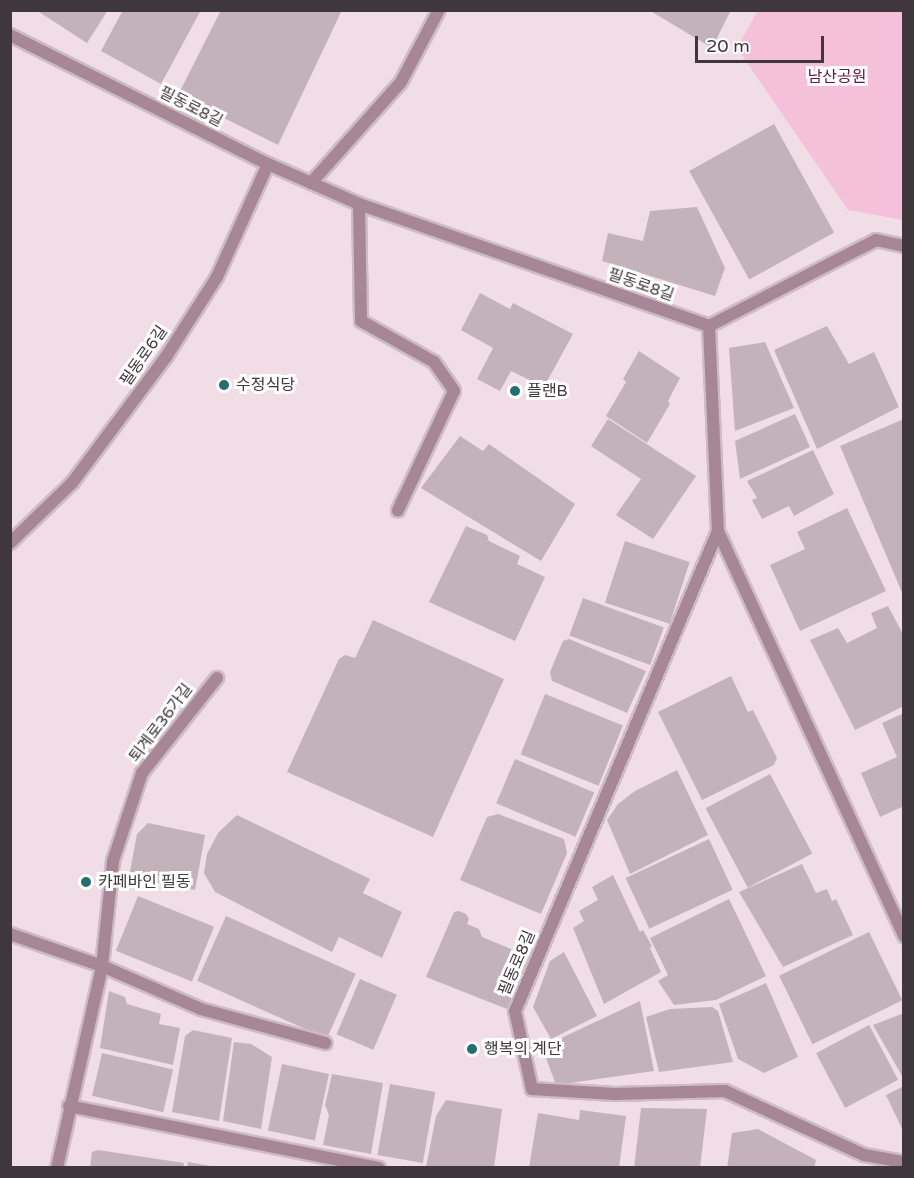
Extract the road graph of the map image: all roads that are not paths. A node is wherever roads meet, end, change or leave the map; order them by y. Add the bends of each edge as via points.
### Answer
1 (439, 10) edge
2 (10, 35) edge
3 (268, 164) junction
4 (311, 183) junction
5 (358, 204) junction
6 (903, 246) edge
7 (709, 326) junction
8 (398, 510) dead end
9 (718, 531) junction
10 (10, 543) edge
11 (217, 678) dead end
12 (10, 934) edge
13 (903, 936) edge
14 (102, 966) junction
15 (325, 1042) dead end
16 (69, 1106) junction
17 (903, 1162) edge
18 (57, 1167) edge
19 (379, 1167) edge

1 - 4 street via 401,82
2 - 3 street, 필동로8길
3 - 4 street, 필동로8길
3 - 10 street, 필동로6길 via 217,277 166,357 72,483
4 - 5 street, 필동로8길
5 - 7 street, 필동로8길
5 - 8 street via 361,321 434,362 454,391
6 - 7 street via 876,240
7 - 9 street, 필동로8길
9 - 13 street, 필동로8길
9 - 17 street, 필동로8길 via 515,1011 532,1089 615,1094 725,1091 864,1155
11 - 14 street, 퇴계로36가길 via 142,773 113,861
12 - 14 street
14 - 15 street via 201,1010
14 - 16 street, 퇴계로36가길
16 - 18 street, 퇴계로36가길
16 - 19 street

